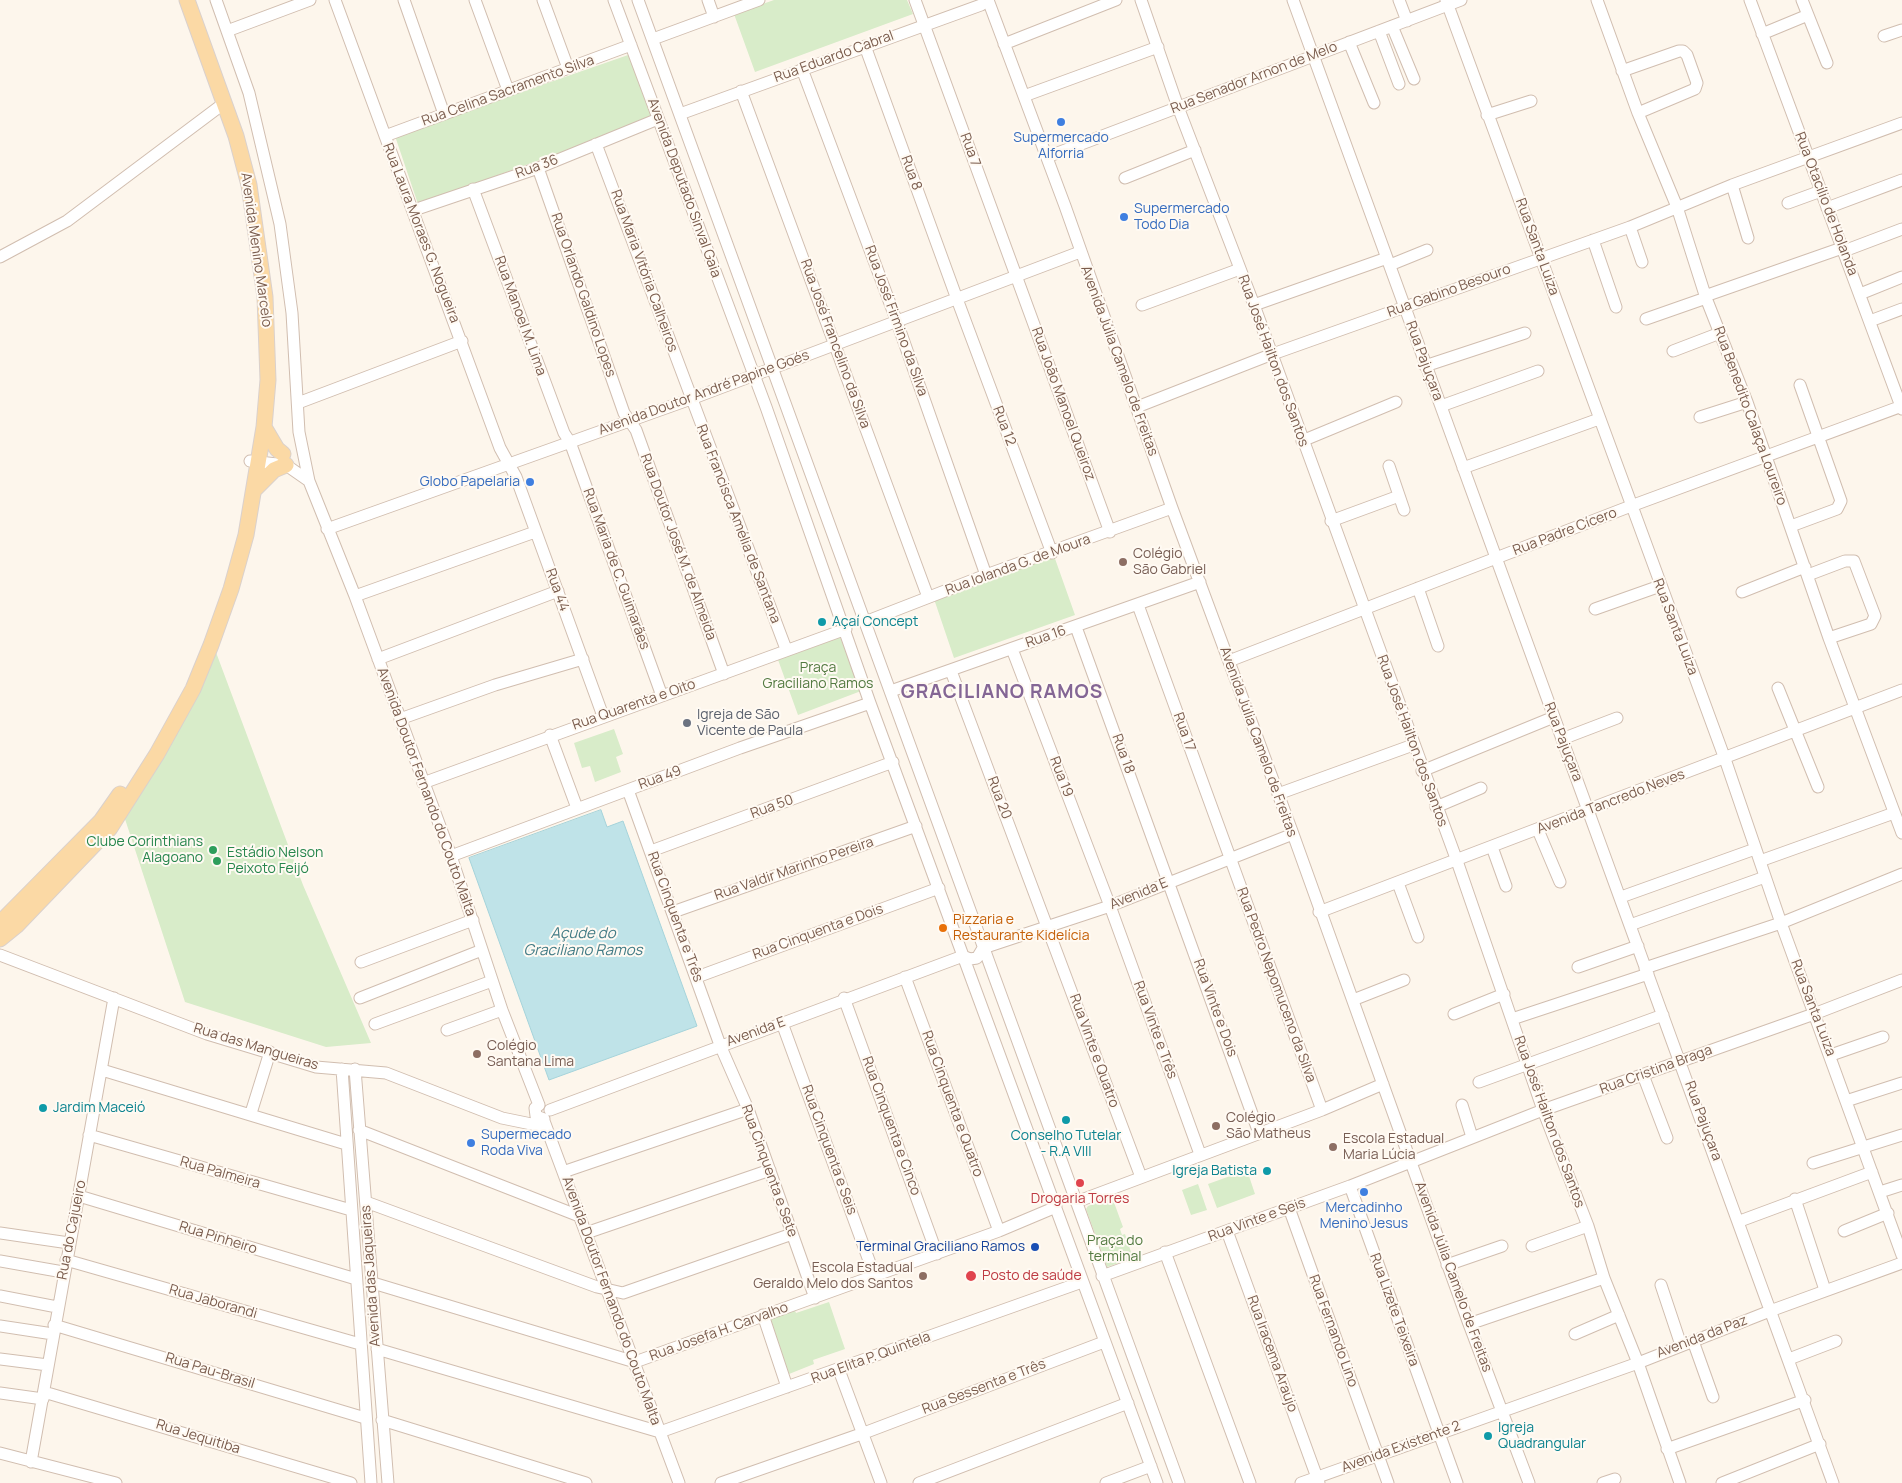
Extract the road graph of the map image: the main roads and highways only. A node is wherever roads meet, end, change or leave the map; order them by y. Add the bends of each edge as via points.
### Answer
1 (180, 0) edge
2 (187, 0) edge
3 (264, 427) junction
4 (255, 458) junction
5 (254, 492) junction
6 (0, 923) edge
7 (0, 939) edge

1 - 4 main road, Avenida Menino Marcelo via 233,155 246,217 259,311
2 - 3 main road, Avenida Menino Marcelo via 236,136 248,185 268,330
3 - 4 main road, Avenida Menino Marcelo
3 - 5 main road via 285,460 258,484
4 - 5 main road, Avenida Menino Marcelo
4 - 6 main road, Avenida Menino Marcelo via 215,612 186,683 142,763 101,821
5 - 7 main road, Avenida Menino Marcelo via 231,589 211,645 193,689 157,754 110,828

